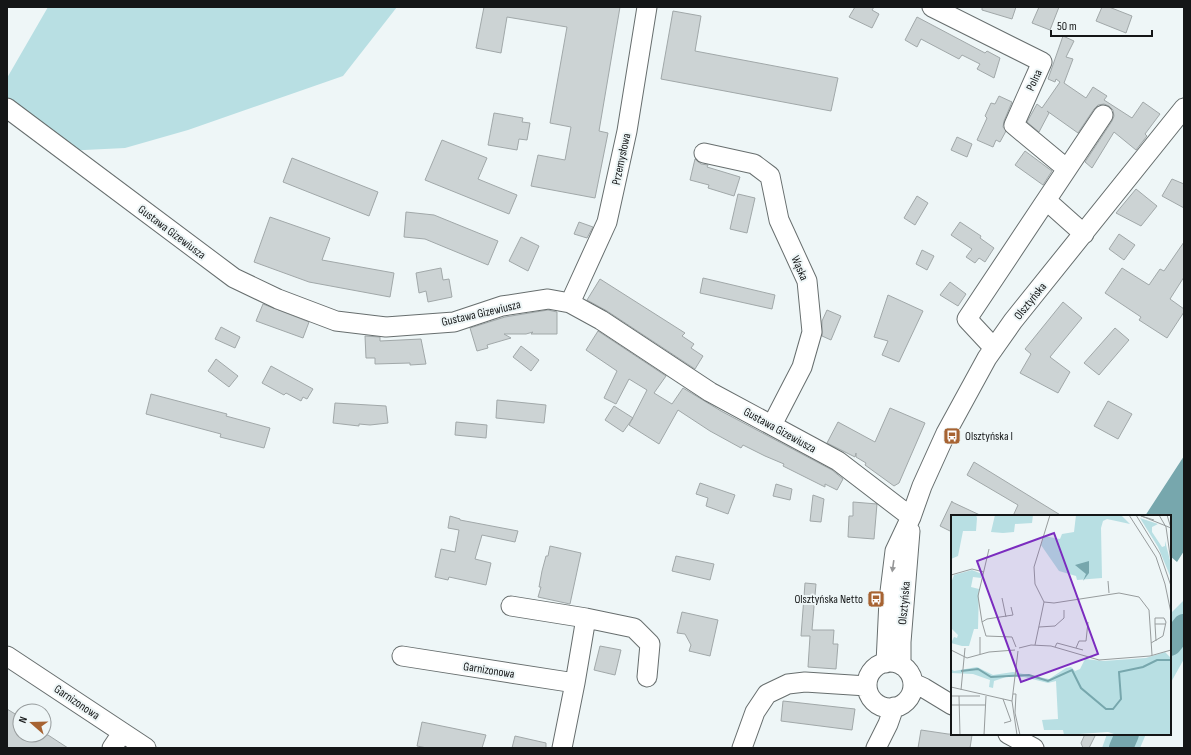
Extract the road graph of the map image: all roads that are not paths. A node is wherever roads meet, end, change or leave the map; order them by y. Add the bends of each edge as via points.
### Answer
1 (648, 7) edge
2 (932, 7) edge
3 (7, 108) edge
4 (1184, 108) edge
5 (1103, 115) dead end
6 (704, 153) dead end
7 (1067, 169) junction
8 (1047, 201) junction
9 (1084, 234) junction
10 (570, 304) junction
11 (994, 348) junction
12 (772, 425) junction
13 (911, 517) junction
14 (511, 606) dead end
15 (586, 618) junction
16 (7, 656) edge
17 (402, 656) dead end
18 (893, 664) junction
19 (647, 677) dead end
20 (575, 683) junction
21 (867, 686) junction
22 (911, 690) junction
23 (951, 705) edge
24 (886, 706) junction
25 (122, 733) junction
26 (1010, 735) edge
27 (877, 747) edge
28 (112, 748) edge
29 (146, 748) edge
30 (562, 748) edge
31 (742, 748) edge
32 (1034, 748) edge

1 - 10 street, Przemysłowa via 627,131 607,222
2 - 7 street, Polna via 1042,62 1014,124
3 - 10 street, Gustawa Gizewiusza via 234,278 278,299 336,321 386,327 454,322 502,306 548,299
4 - 9 street, Olsztyńska
5 - 7 street
6 - 12 street, Wąska via 754,164 770,176 779,220 807,282 812,332 802,367
7 - 8 street
8 - 9 street
8 - 11 street via 967,319
9 - 11 street, Olsztyńska
10 - 12 street, Gustawa Gizewiusza via 601,320 710,392
11 - 13 street, Olsztyńska via 937,452
12 - 13 street, Gustawa Gizewiusza via 838,461
13 - 18 street, Olsztyńska via 895,551 888,600
14 - 15 street
15 - 19 street via 634,628 650,644
15 - 20 street
16 - 25 street, Garnizonowa
17 - 20 street, Garnizonowa
18 - 21 street via 874,668
18 - 22 street via 909,672
20 - 30 street
21 - 24 street via 871,698
21 - 31 street via 805,682 788,684 767,694 755,712
22 - 23 street via 924,688
22 - 24 street via 900,705
24 - 27 street via 888,724
25 - 28 street
25 - 29 street, Garnizonowa
26 - 32 street

